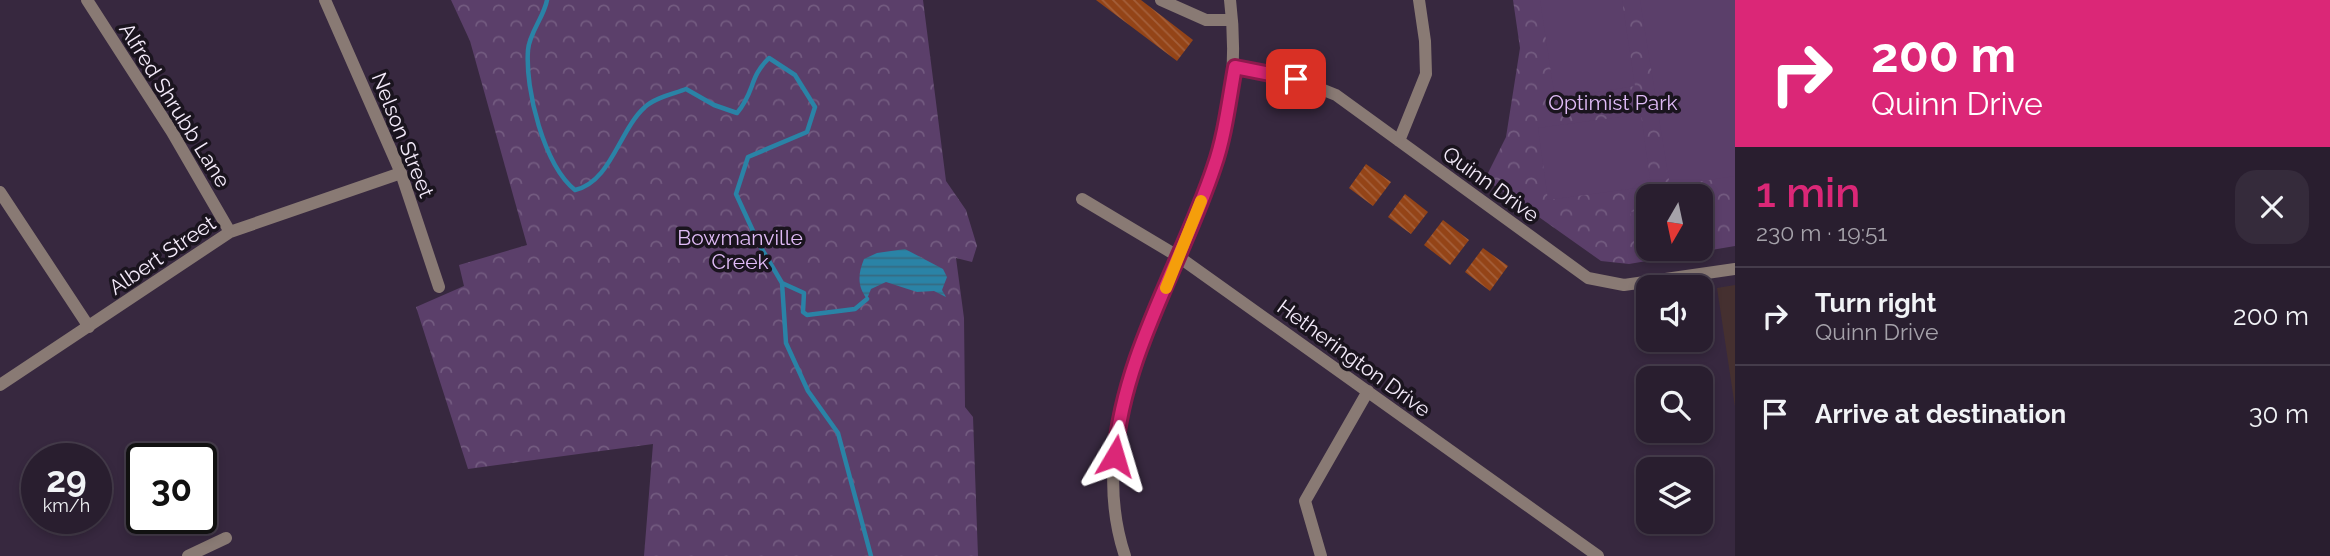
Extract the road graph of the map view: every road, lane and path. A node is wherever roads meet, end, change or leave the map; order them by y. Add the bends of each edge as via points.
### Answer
1 (87, 0) edge
2 (325, 0) edge
3 (1161, 0) edge
4 (1230, 0) edge
5 (1419, 0) edge
6 (1233, 20) junction
7 (1235, 67) junction
8 (1399, 141) junction
9 (401, 173) junction
10 (0, 192) edge
11 (1082, 199) dead end
12 (230, 232) junction
13 (1178, 257) junction
14 (1735, 269) edge
15 (439, 287) dead end
16 (89, 327) junction
17 (0, 386) edge
18 (1368, 391) junction
19 (226, 538) dead end
20 (188, 556) edge
21 (1125, 556) edge
22 (1321, 556) edge
23 (1597, 556) edge

1 - 12 street, Alfred Shrubb Lane
2 - 9 street, Nelson Street
3 - 6 street via 1206,20
4 - 6 street
5 - 8 street via 1426,74
6 - 7 street
7 - 8 street, Quinn Drive via 1296,79 1336,95
7 - 13 street via 1215,165
8 - 14 street, Quinn Drive via 1588,278 1624,285
9 - 12 street, Albert Street
9 - 15 street, Nelson Street
10 - 16 street
11 - 13 street, Hetherington Drive
12 - 16 street, Albert Street
13 - 18 street, Hetherington Drive
13 - 21 street via 1132,372 1117,431 1113,482 1118,535
16 - 17 street, Albert Street
18 - 22 street via 1305,501
18 - 23 street, Hetherington Drive
19 - 20 street

